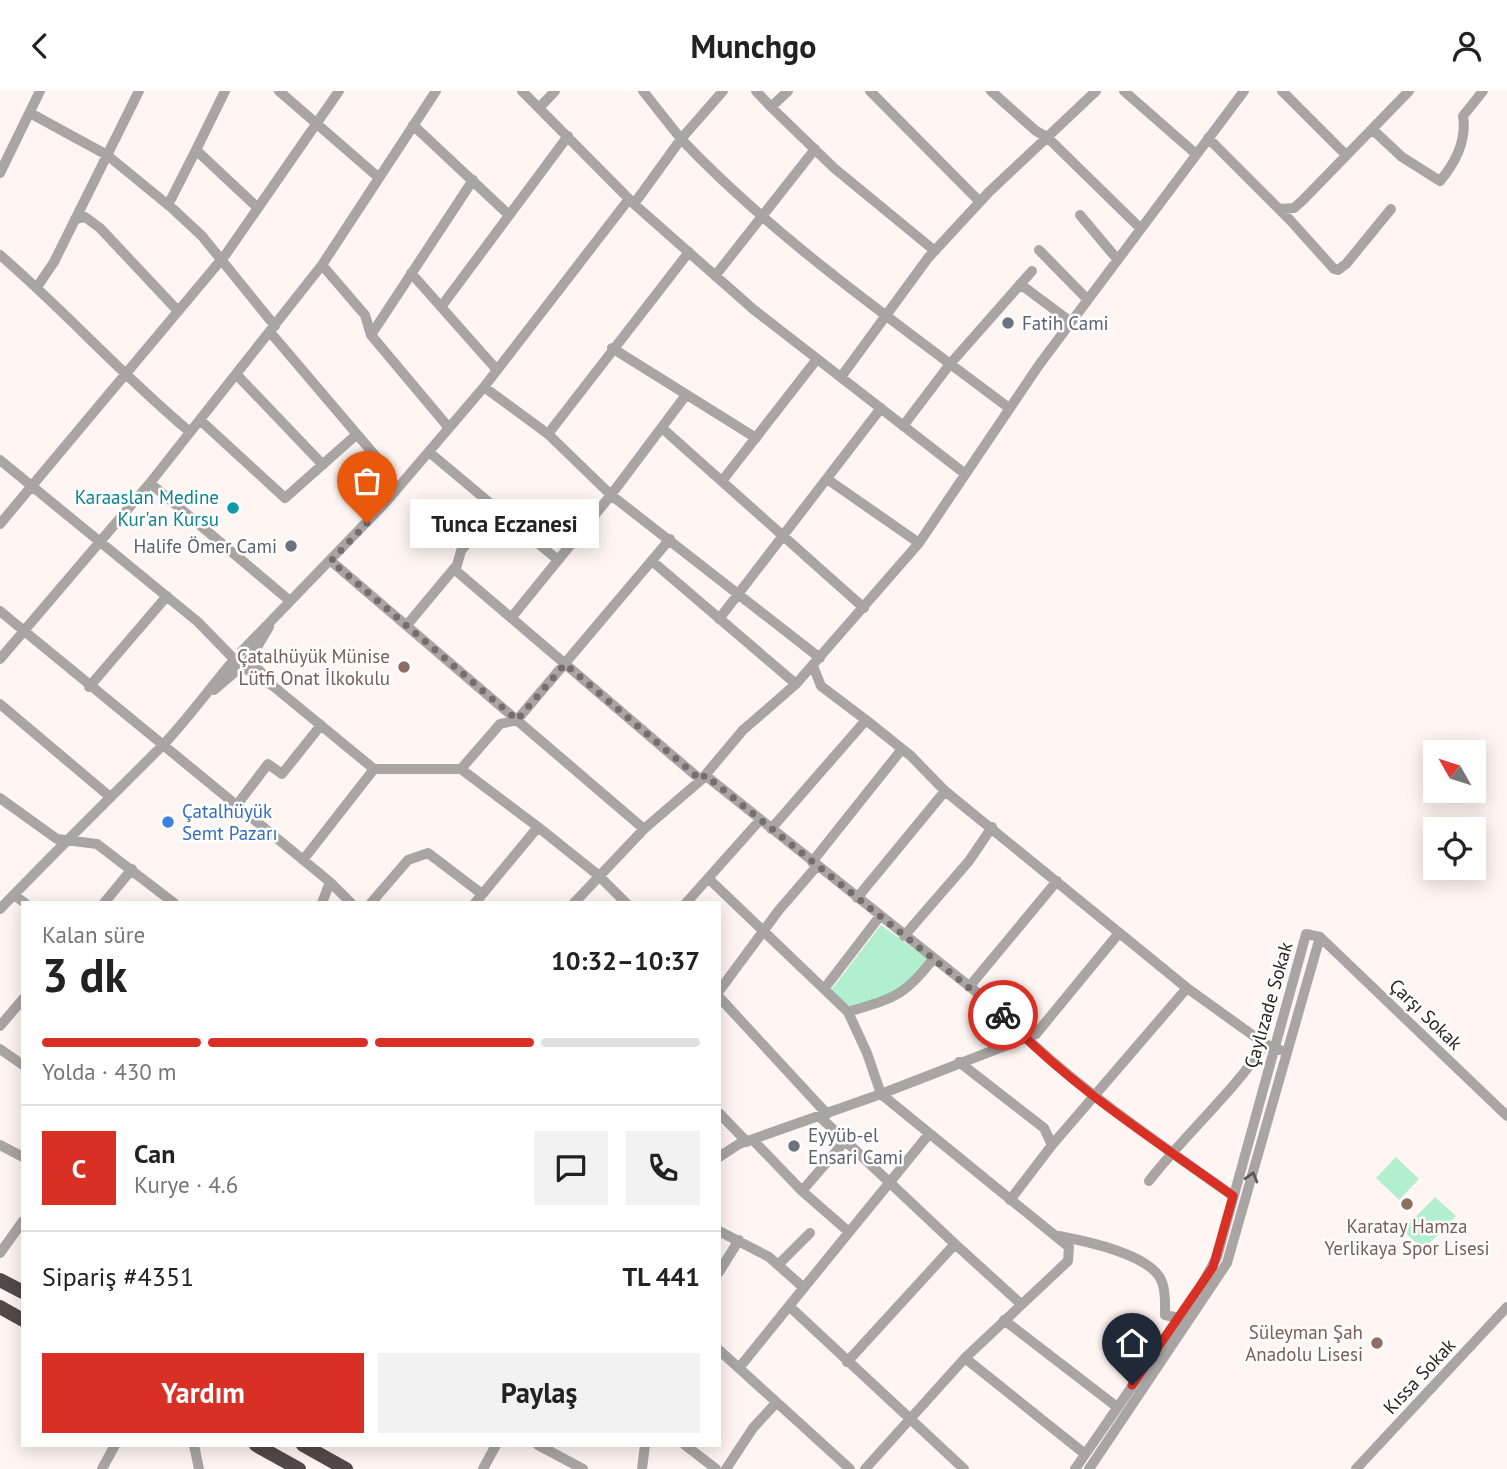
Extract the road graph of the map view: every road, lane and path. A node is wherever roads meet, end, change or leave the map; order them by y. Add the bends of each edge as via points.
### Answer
1 (40, 91) edge
2 (139, 91) edge
3 (225, 91) edge
4 (279, 91) edge
5 (339, 91) edge
6 (436, 91) edge
7 (522, 91) edge
8 (555, 91) edge
9 (643, 91) edge
10 (723, 91) edge
11 (756, 91) edge
12 (788, 91) edge
13 (870, 91) edge
14 (991, 91) edge
15 (1096, 91) edge
16 (1124, 91) edge
17 (1244, 91) edge
18 (1282, 91) edge
19 (1409, 91) edge
20 (1483, 91) edge
21 (771, 107) junction
22 (539, 108) junction
23 (30, 113) junction
24 (318, 125) junction
25 (414, 125) junction
26 (1372, 129) junction
27 (568, 137) junction
28 (1047, 137) junction
29 (1209, 138) junction
30 (681, 139) junction
31 (815, 149) junction
32 (196, 150) junction
33 (1196, 154) junction
34 (107, 155) junction
35 (1346, 155) junction
36 (0, 173) edge
37 (378, 177) junction
38 (473, 180) junction
39 (631, 201) junction
40 (980, 202) junction
41 (169, 205) junction
42 (258, 208) junction
43 (1279, 209) junction
44 (1391, 209) dead end
45 (509, 215) junction
46 (1080, 215) dead end
47 (764, 216) junction
48 (75, 219) junction
49 (1140, 228) junction
50 (1039, 250) dead end
51 (935, 251) junction
52 (689, 253) junction
53 (0, 254) edge
54 (1117, 259) junction
55 (221, 260) junction
56 (322, 265) junction
57 (1032, 271) dead end
58 (411, 272) junction
59 (715, 276) junction
60 (1020, 284) junction
61 (37, 286) junction
62 (1087, 299) junction
63 (442, 307) junction
64 (178, 311) junction
65 (885, 315) junction
66 (1071, 322) junction
67 (272, 329) junction
68 (371, 335) junction
69 (612, 348) junction
70 (817, 359) junction
71 (950, 364) junction
72 (497, 370) junction
73 (236, 374) junction
74 (125, 375) junction
75 (841, 377) junction
76 (484, 387) junction
77 (686, 395) junction
78 (881, 408) junction
79 (1009, 408) junction
80 (200, 420) junction
81 (903, 426) junction
82 (449, 428) junction
83 (662, 428) junction
84 (190, 432) junction
85 (548, 434) junction
86 (356, 436) junction
87 (756, 438) junction
88 (429, 452) junction
89 (0, 460) edge
90 (323, 465) junction
91 (964, 474) junction
92 (827, 479) junction
93 (722, 481) junction
94 (150, 483) junction
95 (32, 487) junction
96 (394, 492) junction
97 (611, 495) junction
98 (496, 507) junction
99 (0, 523) edge
100 (784, 535) junction
101 (670, 540) junction
102 (100, 541) junction
103 (919, 544) junction
104 (558, 559) junction
105 (331, 561) junction
106 (652, 561) junction
107 (454, 569) junction
108 (740, 593) junction
109 (166, 596) junction
110 (290, 601) junction
111 (864, 608) junction
112 (0, 611) edge
113 (511, 618) junction
114 (719, 618) junction
115 (407, 625) junction
116 (23, 631) junction
117 (0, 659) edge
118 (241, 659) junction
119 (817, 662) junction
120 (565, 664) junction
121 (796, 684) junction
122 (89, 687) junction
123 (0, 704) edge
124 (517, 720) junction
125 (866, 720) junction
126 (321, 725) junction
127 (162, 746) junction
128 (902, 750) junction
129 (374, 769) junction
130 (461, 769) junction
131 (703, 777) junction
132 (945, 791) junction
133 (109, 796) junction
134 (0, 798) edge
135 (236, 806) junction
136 (760, 820) junction
137 (538, 827) junction
138 (992, 827) junction
139 (644, 829) junction
140 (771, 829) junction
141 (71, 841) junction
142 (303, 860) junction
143 (815, 864) junction
144 (132, 869) junction
145 (598, 875) junction
146 (709, 879) junction
147 (1057, 881) junction
148 (330, 883) junction
149 (14, 895) junction
150 (857, 898) junction
151 (479, 899) edge
152 (22, 901) edge
153 (106, 901) edge
154 (172, 901) edge
155 (323, 901) edge
156 (349, 901) edge
157 (373, 901) edge
158 (576, 901) edge
159 (624, 901) edge
160 (688, 901) edge
161 (0, 909) edge
162 (880, 916) junction
163 (764, 931) junction
164 (1119, 933) junction
165 (904, 936) junction
166 (1321, 937) junction
167 (933, 958) junction
168 (969, 986) junction
169 (721, 988) edge
170 (1187, 988) junction
171 (824, 989) junction
172 (721, 999) edge
173 (21, 1001) edge
174 (848, 1012) junction
175 (0, 1026) edge
176 (1026, 1040) junction
177 (1269, 1046) junction
178 (0, 1049) edge
179 (1287, 1052) junction
180 (959, 1062) junction
181 (21, 1064) edge
182 (881, 1094) junction
183 (1096, 1096) junction
184 (721, 1115) edge
185 (1507, 1115) edge
186 (823, 1116) junction
187 (929, 1134) junction
188 (750, 1141) junction
189 (845, 1141) junction
190 (0, 1145) edge
191 (1052, 1145) junction
192 (1171, 1151) junction
193 (21, 1156) edge
194 (721, 1156) edge
195 (1149, 1181) dead end
196 (889, 1184) junction
197 (802, 1191) junction
198 (1233, 1196) junction
199 (1010, 1200) junction
200 (21, 1224) edge
201 (721, 1232) edge
202 (849, 1232) junction
203 (810, 1233) dead end
204 (1055, 1235) junction
205 (739, 1240) junction
206 (955, 1244) junction
207 (0, 1253) edge
208 (778, 1265) junction
209 (721, 1269) edge
210 (0, 1280) edge
211 (804, 1288) junction
212 (21, 1291) edge
213 (1021, 1304) junction
214 (789, 1305) junction
215 (0, 1307) edge
216 (1507, 1307) edge
217 (1179, 1318) junction
218 (21, 1319) edge
219 (1004, 1320) junction
220 (721, 1352) edge
221 (965, 1358) junction
222 (847, 1363) junction
223 (739, 1368) junction
224 (776, 1403) junction
225 (1117, 1407) junction
226 (910, 1419) junction
227 (114, 1447) edge
228 (194, 1447) edge
229 (260, 1447) edge
230 (307, 1447) edge
231 (495, 1447) edge
232 (542, 1447) edge
233 (645, 1447) edge
234 (688, 1447) edge
235 (1085, 1454) junction
236 (102, 1469) edge
237 (199, 1469) edge
238 (299, 1469) edge
239 (346, 1469) edge
240 (484, 1469) edge
241 (583, 1469) edge
242 (642, 1469) edge
243 (716, 1469) edge
244 (726, 1469) edge
245 (850, 1469) edge
246 (865, 1469) edge
247 (964, 1469) edge
248 (1074, 1469) edge
249 (1089, 1469) edge
250 (1356, 1469) edge

1 - 23 street
2 - 34 street
3 - 32 street
4 - 24 street
5 - 24 street
6 - 25 street
7 - 22 street
8 - 22 street
9 - 30 street
10 - 30 street
11 - 21 street
12 - 21 street
13 - 40 street
14 - 28 street
15 - 28 street
16 - 33 street
17 - 29 street
18 - 35 street
19 - 26 street
20 - 26 street via 1463,116 1466,133 1440,181 1402,157
21 - 31 street
22 - 27 street
23 - 34 street
23 - 36 street
24 - 37 street
24 - 42 street
25 - 37 street
25 - 38 street
26 - 35 street
27 - 39 street
27 - 45 street
28 - 40 street
28 - 49 street
29 - 33 street
29 - 43 street
30 - 39 street
30 - 47 street
31 - 47 street
31 - 51 street
32 - 41 street
32 - 42 street
33 - 49 street
34 - 41 street
34 - 48 street
35 - 43 street via 1294,208
37 - 56 street
38 - 45 street
38 - 58 street
39 - 52 street
39 - 72 street
40 - 51 street
41 - 55 street
42 - 55 street
43 - 44 street via 1338,270
45 - 63 street
46 - 54 street
47 - 59 street
47 - 65 street
48 - 61 street
48 - 64 street via 85,217 100,228
49 - 54 street
50 - 62 street
51 - 65 street
52 - 59 street
52 - 69 street
53 - 61 street
54 - 62 street
55 - 64 street
55 - 67 street
56 - 67 street
56 - 68 street via 365,315
57 - 60 street
58 - 63 street
58 - 68 street
59 - 70 street
60 - 66 street
60 - 71 street
61 - 74 street
62 - 66 street
63 - 72 street
64 - 74 street
65 - 71 street
65 - 75 street
66 - 79 street
67 - 73 street
67 - 86 street
68 - 82 street
69 - 77 street
69 - 85 street
70 - 75 street
70 - 87 street
71 - 79 street
71 - 81 street
72 - 76 street
73 - 80 street
73 - 90 street
74 - 84 street
74 - 95 street
75 - 78 street
76 - 82 street
76 - 85 street
77 - 83 street
77 - 87 street
78 - 81 street
78 - 92 street
79 - 91 street
80 - 84 street
80 - 90 street via 285,498
81 - 91 street
82 - 88 street
83 - 93 street
83 - 97 street
84 - 94 street
85 - 97 street
86 - 90 street
86 - 96 street via 388,473
87 - 93 street
88 - 96 street
88 - 98 street
89 - 95 street
91 - 103 street
92 - 100 street
92 - 103 street
93 - 100 street
94 - 102 street
94 - 110 street
95 - 99 street
95 - 102 street
96 - 105 street
97 - 101 street
97 - 104 street
98 - 104 street
98 - 107 street via 461,551
100 - 108 street
100 - 111 street
101 - 106 street
101 - 108 street
102 - 109 street
102 - 116 street
103 - 111 street
104 - 113 street
105 - 110 street
105 - 115 street
106 - 114 street
106 - 120 street
107 - 113 street
107 - 115 street
108 - 114 street
108 - 119 street
109 - 118 street
109 - 122 street
110 - 118 street
111 - 119 street
112 - 116 street
113 - 120 street
114 - 121 street
115 - 124 street
116 - 117 street
116 - 122 street
118 - 126 street
118 - 127 street
119 - 121 street
119 - 125 street via 821,686
120 - 124 street
120 - 131 street
121 - 131 street via 743,730
122 - 127 street
123 - 133 street
124 - 130 street via 500,724
124 - 139 street
125 - 128 street
125 - 140 street
126 - 129 street
126 - 135 street via 282,774 268,764
127 - 133 street
127 - 135 street
128 - 132 street
128 - 143 street
129 - 130 street
129 - 142 street
130 - 137 street
131 - 136 street
131 - 139 street
132 - 138 street
132 - 150 street
133 - 141 street
134 - 141 street via 57,839
135 - 142 street
136 - 140 street
136 - 146 street
137 - 145 street
137 - 151 street
138 - 147 street
138 - 165 street via 970,861
139 - 145 street
140 - 143 street
141 - 144 street via 97,844
141 - 149 street via 47,857
142 - 148 street
143 - 150 street
143 - 163 street
144 - 153 street
144 - 154 street
145 - 158 street
145 - 159 street
146 - 160 street
146 - 163 street
147 - 164 street
147 - 168 street
148 - 155 street
148 - 156 street
149 - 152 street
149 - 161 street
150 - 162 street
151 - 157 street via 428,853 408,860
162 - 165 street
162 - 171 street
163 - 169 street
163 - 171 street
164 - 170 street
164 - 176 street via 1036,1034
165 - 167 street
166 - 177 street, Çaylızade Sokak via 1306,934
166 - 179 street, Çaylızade Sokak
166 - 185 street, Çarşı Sokak
167 - 168 street
167 - 174 street via 904,992
168 - 176 street
170 - 177 street
170 - 183 street
171 - 174 street
172 - 186 street
173 - 175 street
174 - 182 street
176 - 180 street
176 - 183 street
177 - 179 street
177 - 192 street
177 - 198 street, Çaylızade Sokak
178 - 181 street
249 -> 179 street, Çaylızade Sokak via 1222,1274
180 - 182 street
180 - 191 street via 1044,1128
182 - 186 street
182 - 187 street
183 - 191 street
183 - 192 street
184 - 188 street
186 - 188 street
186 - 189 street
187 - 196 street
187 - 199 street
188 - 194 street
188 - 197 street
189 - 196 street
189 - 197 street
190 - 193 street
191 - 199 street
192 - 195 street
192 - 198 street
196 - 202 street
196 - 206 street
197 - 202 street
198 - 217 street, Çaylızade Sokak via 1217,1257
199 - 204 street
200 - 207 street
201 - 205 street
202 - 211 street
203 - 208 street
204 - 213 street via 1069,1247 1068,1261
204 - 217 street via 1105,1246 1156,1272 1163,1283 1166,1315
205 - 208 street
205 - 209 street
206 - 213 street
206 - 222 street
208 - 211 street
210 - 212 highway
211 - 214 street
213 - 219 street
214 - 222 street
214 - 223 street
215 - 218 highway
216 - 250 street, Kıssa Sokak
217 - 225 street, Çaylızade Sokak
219 - 221 street
219 - 225 street
220 - 223 street
221 - 226 street
221 - 235 street
222 - 226 street
223 - 224 street
224 - 244 street via 752,1428
224 - 245 street
225 - 235 street, Çaylızade Sokak
226 - 246 street
226 - 247 street
227 - 236 street
228 - 237 street
229 - 238 highway
230 - 239 highway
231 - 240 street
232 - 241 street
233 - 242 street
234 - 243 street
235 - 248 street, Çaylızade Sokak

